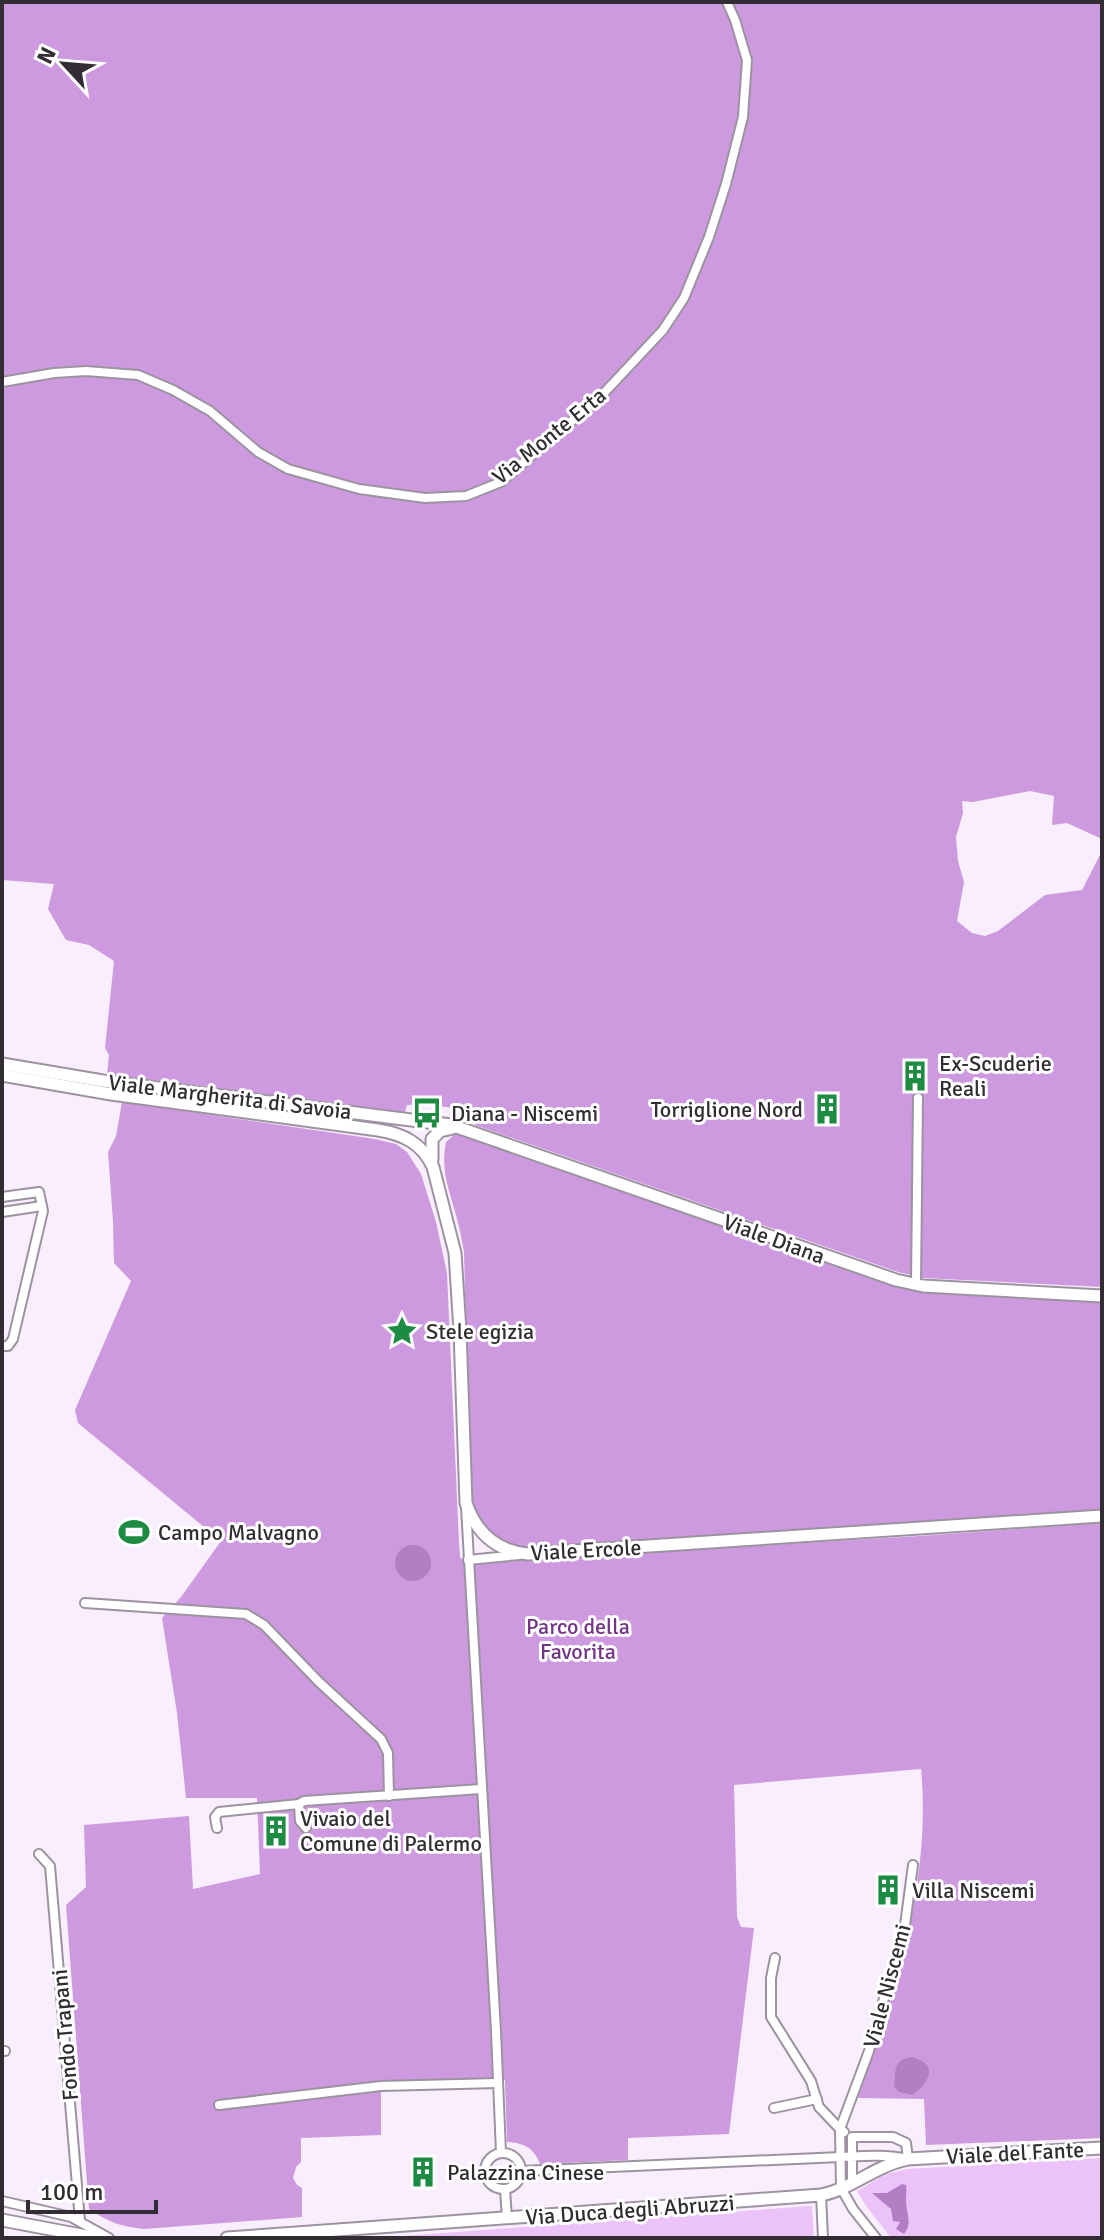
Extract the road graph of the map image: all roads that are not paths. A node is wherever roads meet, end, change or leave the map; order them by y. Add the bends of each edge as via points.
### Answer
1 (727, 2) edge
2 (2, 382) edge
3 (2, 1064) edge
4 (2, 1075) edge
5 (918, 1098) dead end
6 (458, 1127) junction
7 (413, 1141) joint
8 (433, 1167) junction
9 (2, 1197) edge
10 (42, 1206) junction
11 (2, 1212) edge
12 (916, 1285) junction
13 (1102, 1296) edge
14 (2, 1346) edge
15 (466, 1503) junction
16 (1102, 1516) edge
17 (528, 1554) junction
18 (468, 1560) junction
19 (85, 1603) dead end
20 (481, 1789) junction
21 (389, 1796) junction
22 (299, 1804) junction
23 (217, 1828) dead end
24 (306, 1828) dead end
25 (39, 1854) dead end
26 (913, 1865) dead end
27 (775, 1958) dead end
28 (498, 2083) junction
29 (817, 2099) junction
30 (219, 2105) dead end
31 (774, 2108) dead end
32 (840, 2129) junction
33 (852, 2137) junction
34 (1102, 2148) edge
35 (501, 2153) junction
36 (841, 2157) junction
37 (852, 2157) junction
38 (929, 2157) joint
39 (908, 2159) junction
40 (521, 2171) junction
41 (852, 2182) junction
42 (841, 2188) junction
43 (505, 2189) junction
44 (821, 2195) junction
45 (7, 2202) edge
46 (41, 2209) junction
47 (507, 2219) junction
48 (5, 2221) edge
49 (80, 2221) junction
50 (38, 2226) junction
51 (81, 2236) edge
52 (97, 2238) edge
53 (109, 2238) edge
54 (227, 2238) edge
55 (823, 2238) edge
56 (876, 2238) edge

1 - 2 street, Via Monte Erta via 747,60 743,117 709,237 684,298 663,330 604,393 501,482 466,496 425,498 359,489 288,469 258,452 210,411 138,375 86,371
3 - 6 street, Viale Margherita di Savoia
4 - 7 street, Viale Margherita di Savoia via 378,1130
5 - 12 street
6 - 8 street via 446,1128 432,1139
6 - 12 street, Viale Diana
7 - 8 street, Viale Ercole
8 - 15 street, Viale Ercole via 455,1253
9 - 10 street via 39,1192
10 - 11 street
10 - 14 street via 13,1339
12 - 13 street, Viale Diana
15 - 17 street, Viale Ercole via 484,1536 511,1552
15 - 18 street
16 - 17 street, Viale Ercole
17 - 18 street
18 - 20 street
19 - 21 street via 252,1617 381,1739 388,1753
20 - 21 street
20 - 28 street
21 - 22 street
22 - 23 street via 219,1812
22 - 24 street
25 - 49 street, Fondo Trapani via 50,1866
26 - 32 street, Viale Niscemi via 905,1925
27 - 29 street via 771,2017
28 - 30 street via 381,2086
28 - 35 street
29 - 31 street
29 - 32 street
32 - 33 street
32 - 36 street
33 - 37 street
33 - 39 street via 893,2137 906,2143
34 - 38 street, Viale del Fante
35 - 40 street via 517,2160
35 - 43 street via 491,2157 485,2171 491,2184
36 - 37 street
36 - 40 street
36 - 42 street
37 - 39 street
37 - 41 street
38 - 39 street, Via Duca degli Abruzzi
39 - 41 street, Via Duca degli Abruzzi
40 - 43 street via 518,2181
41 - 42 street, Via Duca degli Abruzzi
42 - 44 street, Via Duca degli Abruzzi
42 - 56 street
43 - 47 street
44 - 47 street, Via Duca degli Abruzzi
44 - 55 street
45 - 46 street
45 - 48 street
46 - 49 street
46 - 50 street
47 - 54 street, Via Duca degli Abruzzi
48 - 50 street
49 - 53 street
50 - 51 street
51 - 52 street

